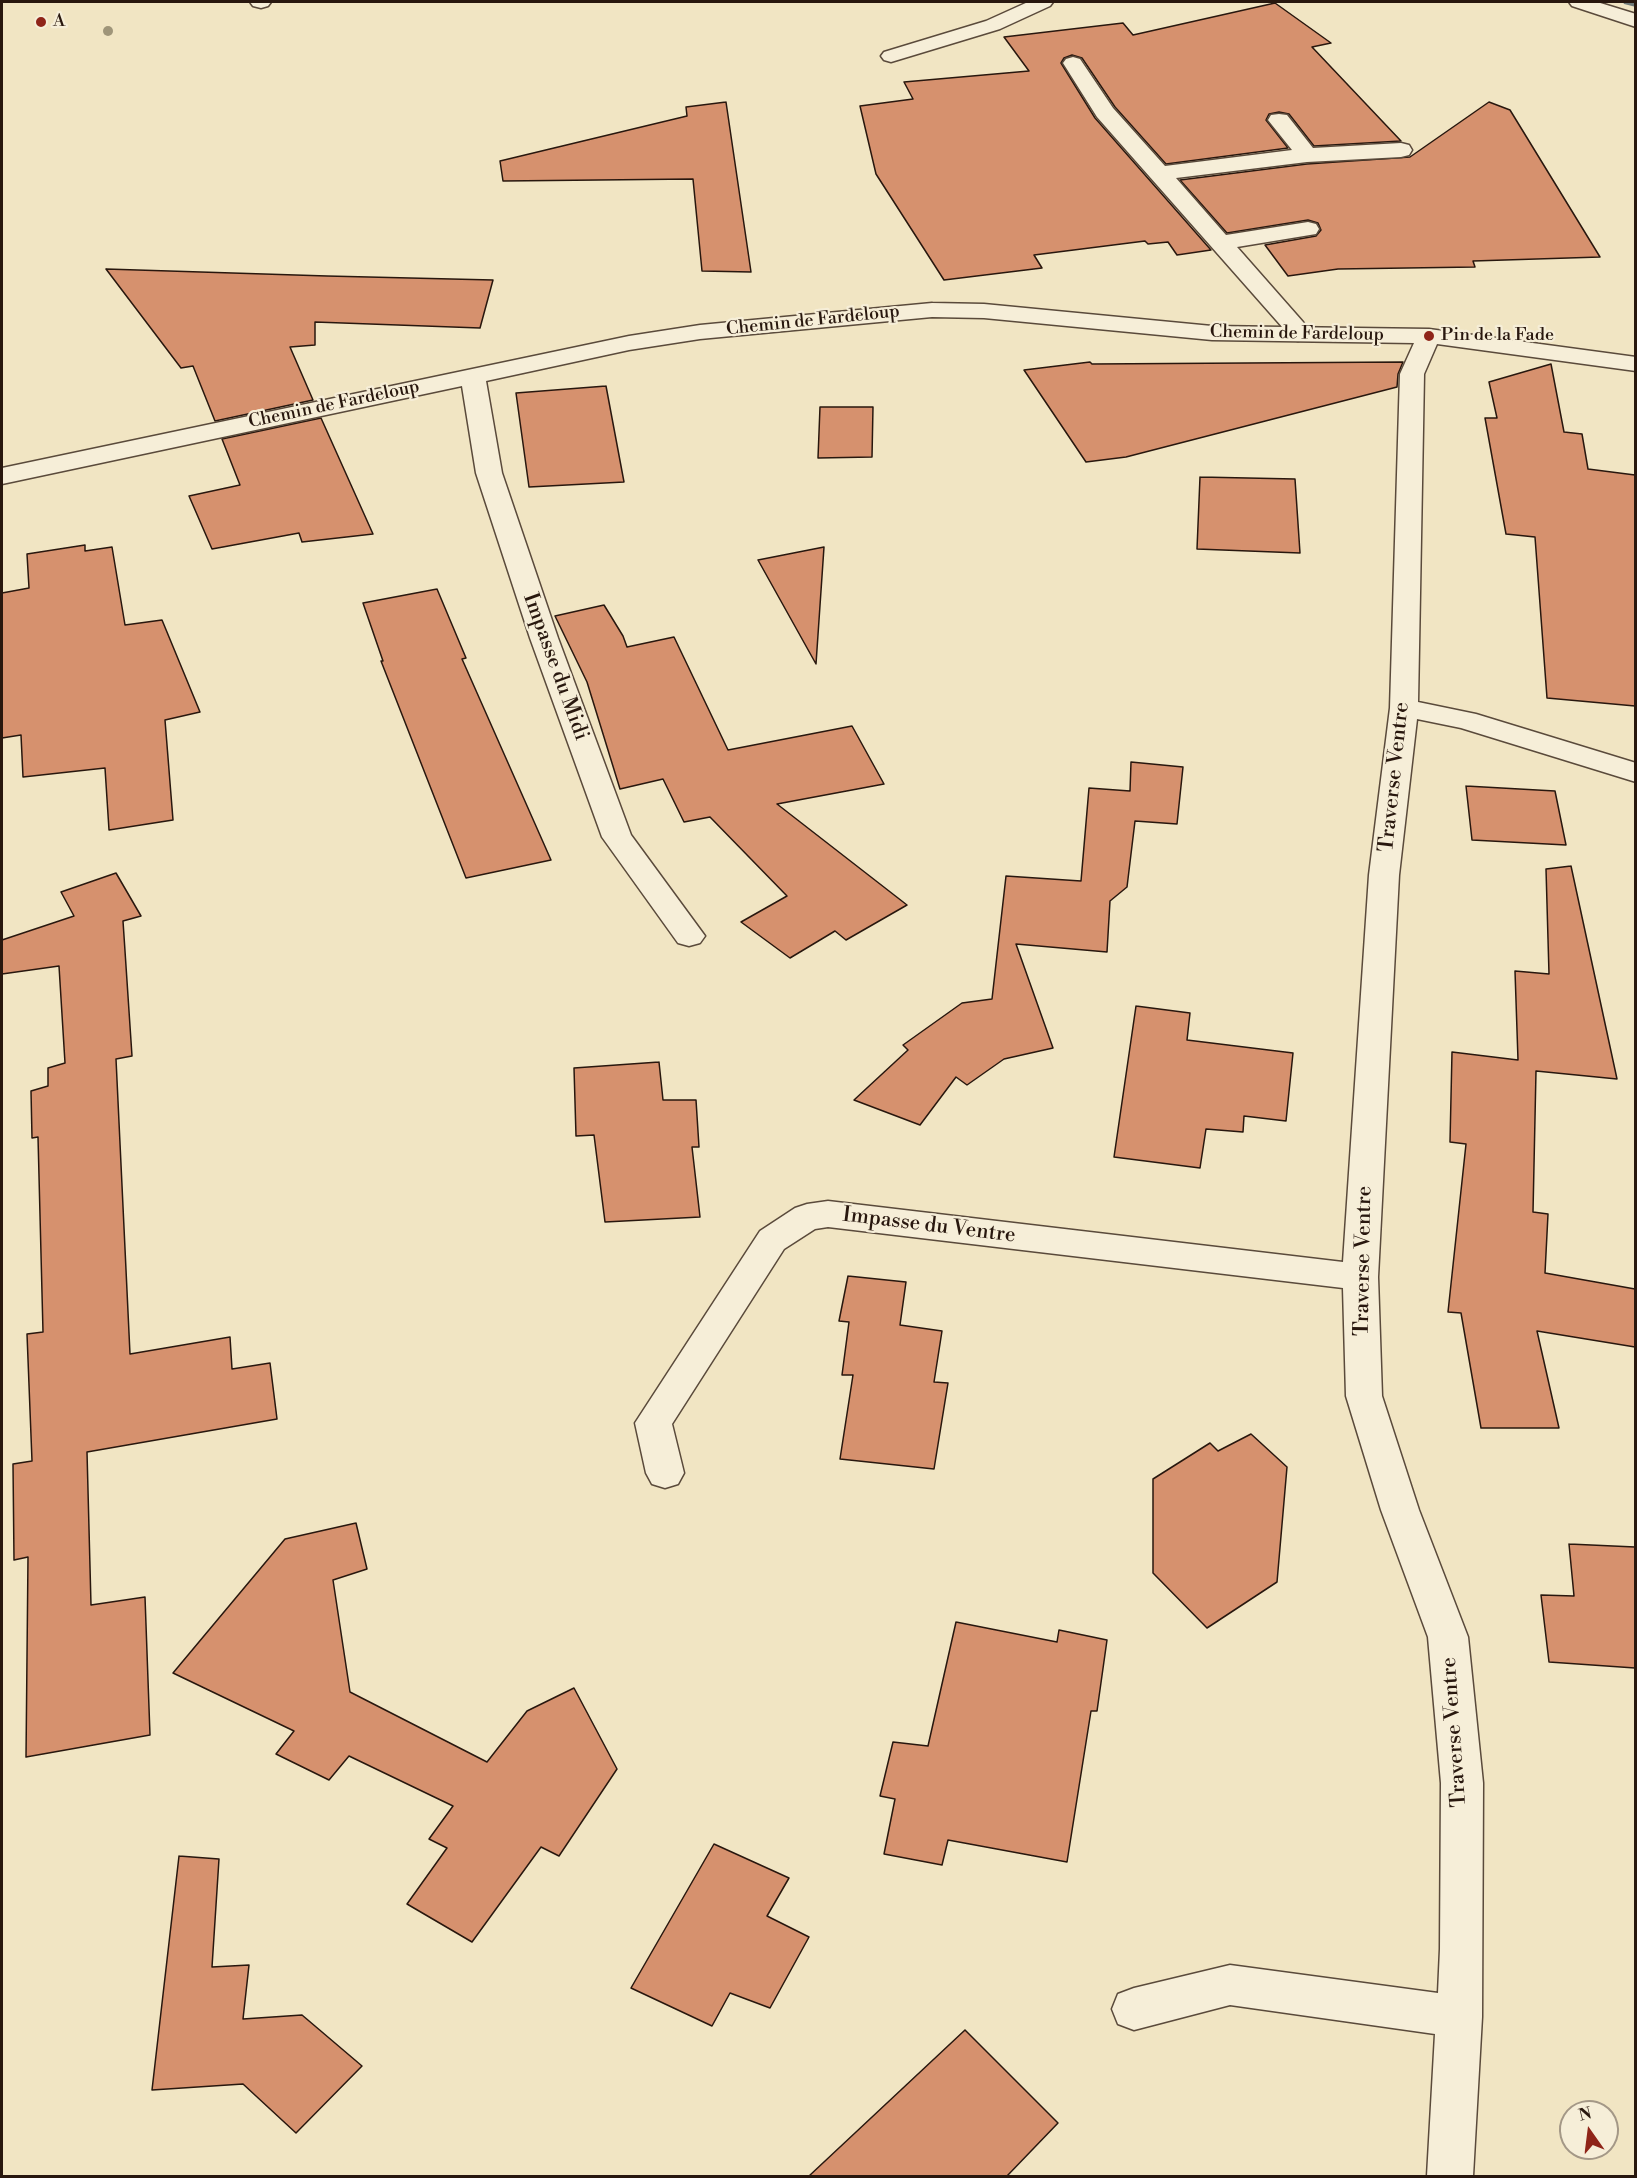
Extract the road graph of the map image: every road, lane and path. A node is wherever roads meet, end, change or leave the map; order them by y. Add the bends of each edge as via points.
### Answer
1 (1043, 2) edge
2 (1579, 2) edge
3 (1628, 11) edge
4 (891, 56) dead end
5 (1073, 63) dead end
6 (1279, 120) dead end
7 (1401, 150) dead end
8 (1307, 155) junction
9 (1158, 174) junction
10 (1308, 229) dead end
11 (1220, 243) junction
12 (1298, 334) junction
13 (1429, 336) junction
14 (1635, 364) edge
15 (473, 375) junction
16 (2, 476) edge
17 (1404, 708) junction
18 (1635, 773) edge
19 (689, 936) dead end
20 (1360, 1277) junction
21 (665, 1473) dead end
22 (1134, 2009) dead end
23 (1460, 2017) junction
24 (1450, 2176) edge

1 - 4 street via 993,25
2 - 3 street
5 - 9 street via 1105,112
6 - 8 street
7 - 8 street
8 - 9 street
9 - 11 street
10 - 11 street
11 - 12 street
12 - 13 street, Chemin de Fardeloup
12 - 15 street, Chemin de Fardeloup via 1212,333 984,311 932,310 699,332
13 - 14 street, Chemin de Fardeloup
13 - 17 street, Traverse Ventre via 1412,374
15 - 16 street, Chemin de Fardeloup
15 - 19 street, Impasse du Midi via 489,474 617,837
17 - 18 street via 1466,720
17 - 20 street, Traverse Ventre via 1384,875
20 - 21 street, Impasse du Ventre via 828,1214 807,1217 772,1240 653,1423
20 - 23 street, Traverse Ventre via 1364,1396 1400,1509 1448,1637 1462,1783
22 - 23 street via 1230,1984
23 - 24 street, Traverse Ventre

